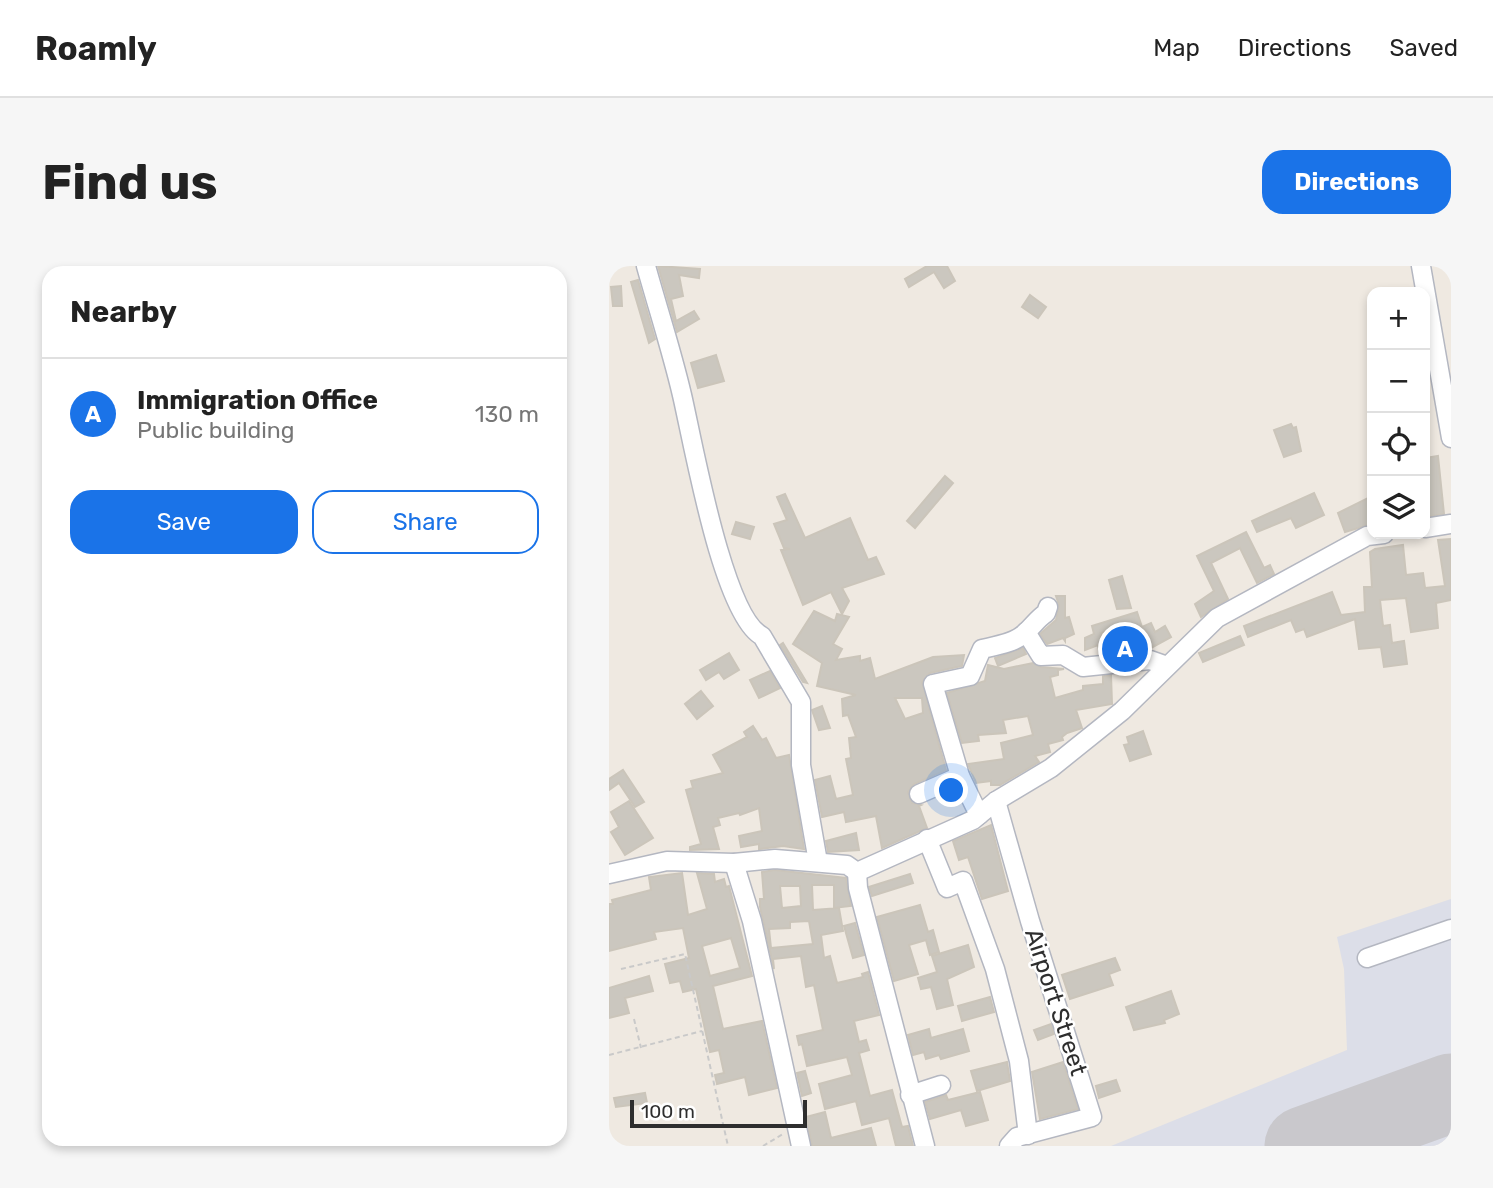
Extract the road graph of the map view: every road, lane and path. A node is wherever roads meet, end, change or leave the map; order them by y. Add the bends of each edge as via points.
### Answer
1 (646, 266) edge
2 (1421, 266) edge
3 (1451, 438) edge
4 (1451, 524) edge
5 (1430, 527) edge
6 (1367, 536) edge
7 (1048, 607) dead end
8 (1026, 632) junction
9 (1167, 666) junction
10 (960, 776) junction
11 (919, 794) dead end
12 (996, 801) junction
13 (979, 815) junction
14 (927, 839) junction
15 (818, 862) junction
16 (734, 863) junction
17 (857, 872) junction
18 (609, 874) edge
19 (1451, 929) edge
20 (1367, 958) dead end
21 (621, 968) dead end
22 (634, 1019) dead end
23 (702, 1031) junction
24 (641, 1049) junction
25 (609, 1055) edge
26 (941, 1085) dead end
27 (910, 1095) junction
28 (797, 1126) junction
29 (1027, 1135) junction
30 (728, 1146) edge
31 (762, 1146) edge
32 (801, 1146) edge
33 (925, 1146) edge
34 (1009, 1146) edge

1 - 15 street via 733,591 752,631 762,636 801,702 801,765
2 - 3 street
4 - 5 street
6 - 9 street via 1217,618
7 - 8 street
8 - 9 street via 1041,656 1063,655 1083,667 1150,660
8 - 10 street via 1008,643 982,649 970,676 933,684
9 - 12 street via 1122,711 1061,760
10 - 11 street
10 - 13 street
12 - 13 street
12 - 29 street, Airport Street via 1092,1117
13 - 14 street
14 - 17 street
14 - 29 street via 947,888 963,881 995,969 1019,1061
15 - 16 street via 775,859
15 - 17 street via 847,865
16 - 18 street via 667,861
16 - 28 street via 752,921
17 - 27 street
19 - 20 street
21 - 23 path via 685,954
22 - 24 path
23 - 24 path
23 - 30 path
24 - 25 path
26 - 27 street
27 - 33 street
28 - 31 path
28 - 32 street
29 - 34 street, Airport Street via 1017,1137

